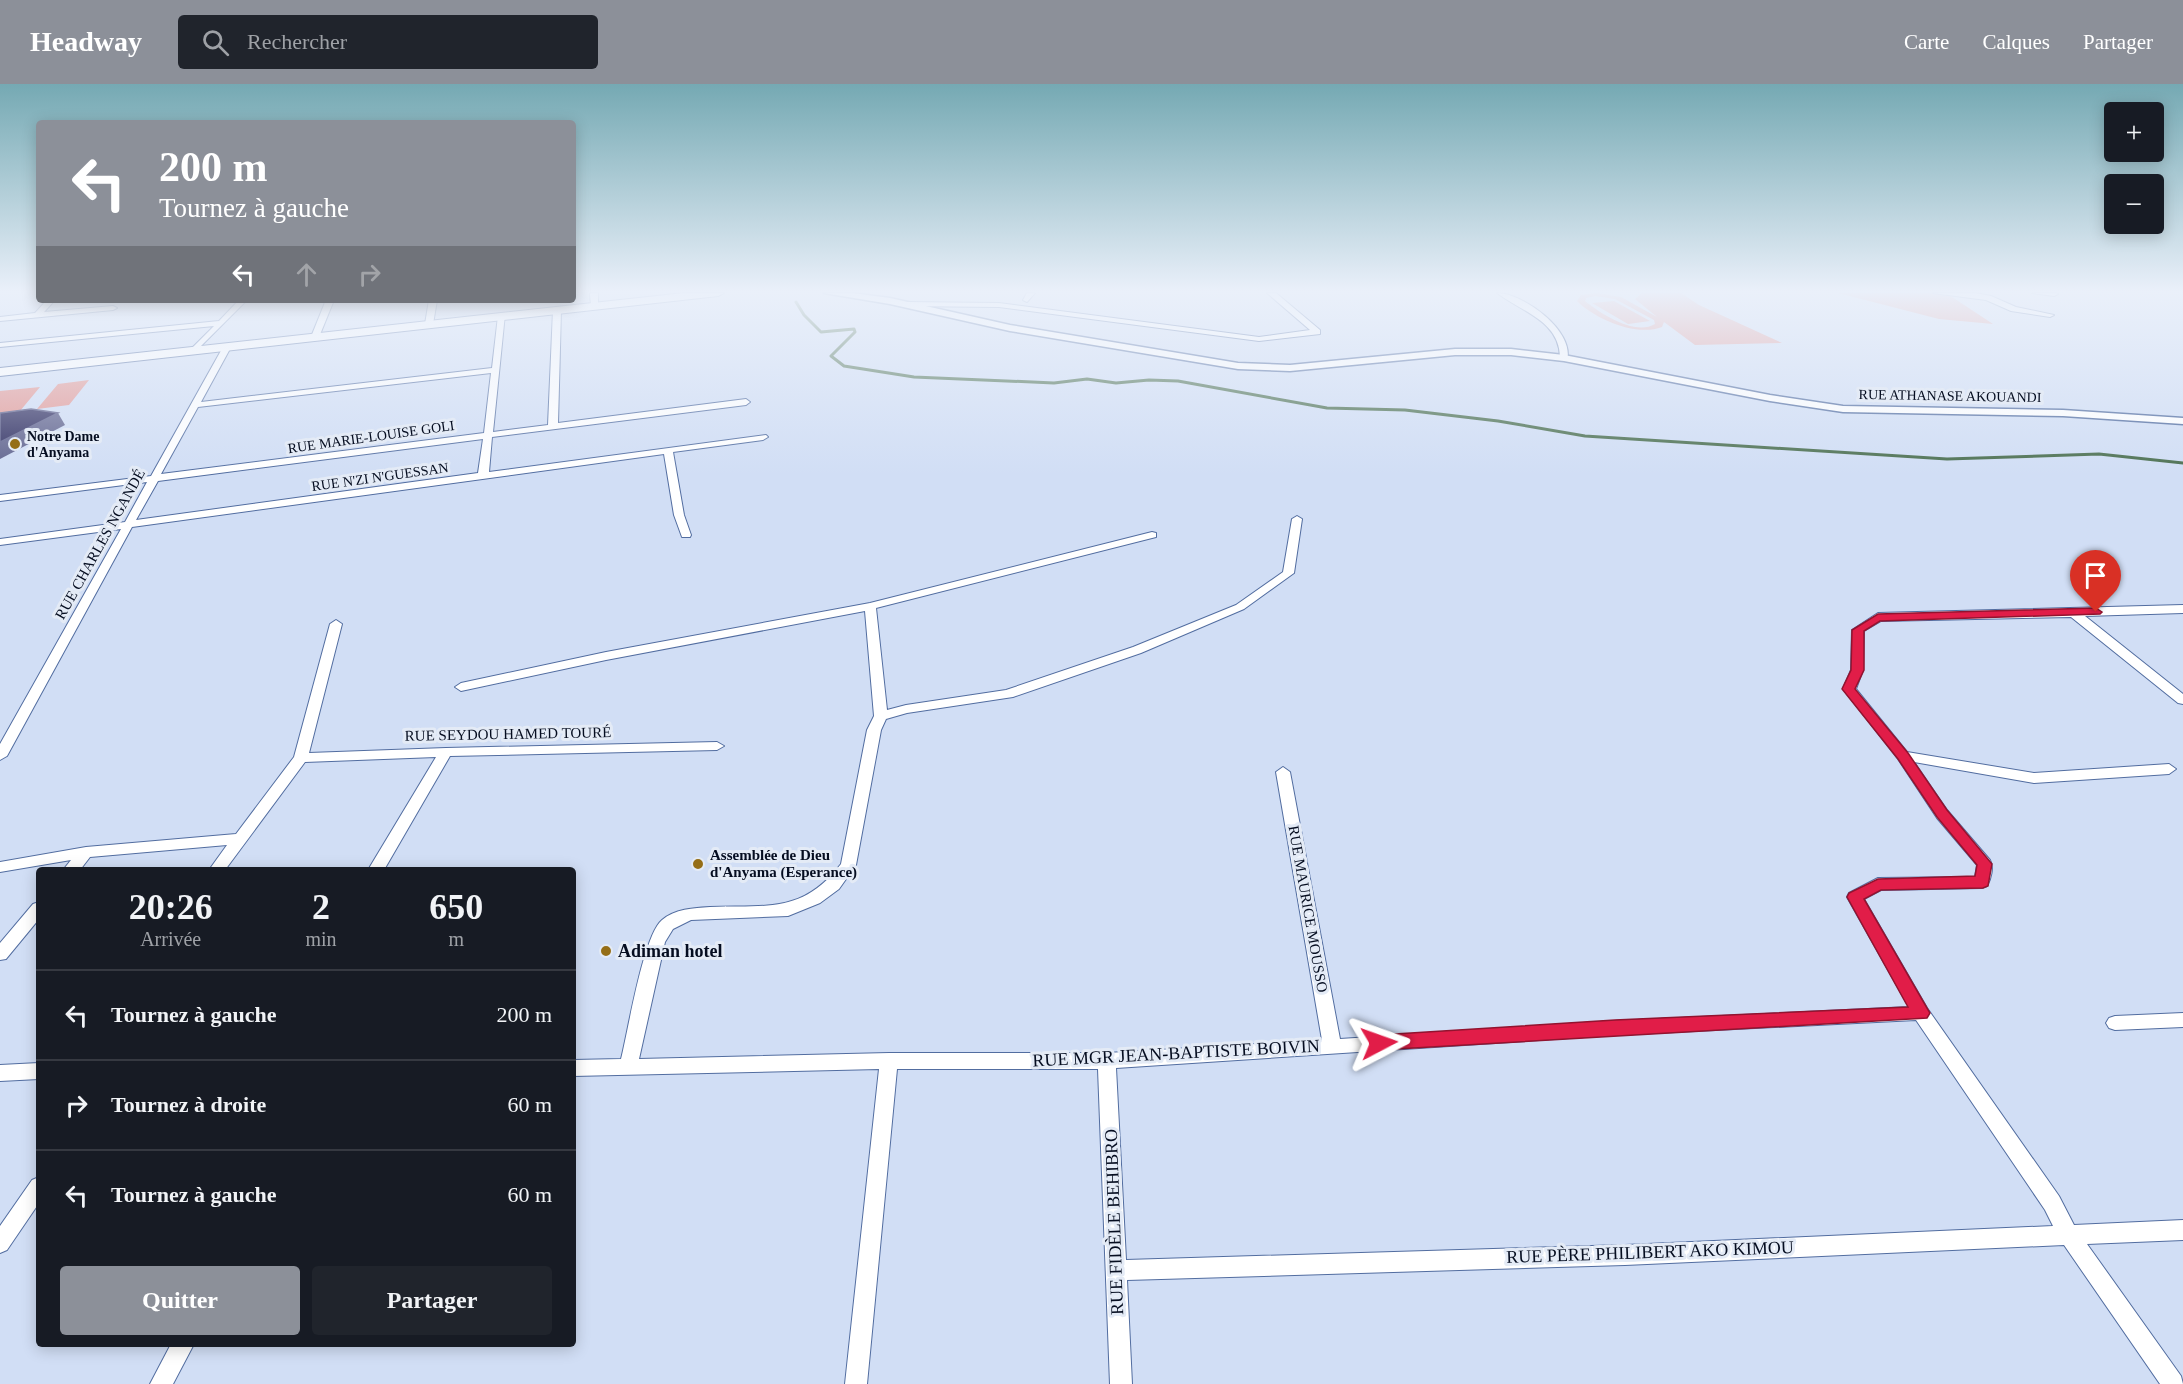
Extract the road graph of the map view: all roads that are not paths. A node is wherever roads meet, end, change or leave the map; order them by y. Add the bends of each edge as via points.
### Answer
1 (162, 354) edge
2 (223, 354) edge
3 (498, 354) edge
4 (555, 354) edge
5 (1161, 354) edge
6 (1439, 354) edge
7 (1526, 354) edge
8 (1565, 354) edge
9 (1564, 358) junction
10 (496, 369) junction
11 (0, 372) edge
12 (746, 402) dead end
13 (195, 405) junction
14 (2183, 422) edge
15 (553, 426) junction
16 (487, 435) junction
17 (763, 437) dead end
18 (668, 450) junction
19 (483, 477) junction
20 (154, 478) junction
21 (0, 498) edge
22 (1297, 519) dead end
23 (126, 525) junction
24 (686, 535) dead end
25 (1152, 536) dead end
26 (0, 542) edge
27 (870, 606) junction
28 (2183, 609) edge
29 (2074, 612) junction
30 (336, 624) dead end
31 (461, 687) dead end
32 (2183, 700) edge
33 (881, 716) junction
34 (717, 746) dead end
35 (446, 752) junction
36 (0, 755) edge
37 (1903, 756) junction
38 (301, 758) junction
39 (2169, 769) dead end
40 (1283, 772) dead end
41 (239, 839) junction
42 (86, 852) junction
43 (0, 867) edge
44 (74, 867) edge
45 (219, 867) edge
46 (378, 867) edge
47 (36, 912) edge
48 (0, 954) edge
49 (1921, 1013) junction
50 (2183, 1020) edge
51 (2115, 1023) dead end
52 (1332, 1046) junction
53 (1107, 1060) junction
54 (889, 1061) junction
55 (576, 1068) edge
56 (628, 1068) junction
57 (36, 1071) edge
58 (0, 1073) edge
59 (36, 1190) edge
60 (2183, 1230) edge
61 (2068, 1234) junction
62 (0, 1243) edge
63 (1117, 1270) junction
64 (181, 1347) edge
65 (161, 1384) edge
66 (856, 1384) edge
67 (1121, 1384) edge
68 (2173, 1384) edge

1 - 11 main road
2 - 13 street, RUE CHARLES NGANDÉ
3 - 10 street
4 - 15 street
5 - 6 street, RUE ATHANASE AKOUANDI via 1262,368
7 - 9 street, RUE ATHANASE AKOUANDI
8 - 9 street
9 - 14 street, RUE ATHANASE AKOUANDI via 1726,391 1843,409 2063,413
10 - 13 street
10 - 16 street
12 - 15 street, RUE MARIE-LOUISE GOLI
13 - 20 street, RUE CHARLES NGANDÉ
15 - 16 street, RUE MARIE-LOUISE GOLI
16 - 19 street
16 - 20 street, RUE MARIE-LOUISE GOLI
17 - 18 street, RUE N'ZI N'GUESSAN
18 - 19 street, RUE N'ZI N'GUESSAN
18 - 24 street
19 - 23 street, RUE N'ZI N'GUESSAN
20 - 21 street, RUE MARIE-LOUISE GOLI
20 - 23 street, RUE CHARLES NGANDÉ
22 - 33 street via 1288,573 1240,608 1137,650 1008,694
23 - 26 street, RUE N'ZI N'GUESSAN
23 - 36 street, RUE CHARLES NGANDÉ
25 - 27 street
27 - 31 street
27 - 33 street
28 - 29 street
29 - 32 street
29 - 37 street via 1878,617 1858,630 1857,670 1849,689
30 - 38 street
33 - 56 street via 874,730 848,865 833,885 814,899 788,910 689,914 667,925 657,942
34 - 35 street, RUE SEYDOU HAMED TOURÉ
35 - 38 street, RUE SEYDOU HAMED TOURÉ
35 - 46 street
37 - 39 street via 2034,778
37 - 49 street via 1942,814 1985,864 1983,882 1878,884 1855,897
38 - 41 street
40 - 52 street, RUE MAURICE MOUSSO
41 - 42 street
41 - 45 street
42 - 43 street
42 - 44 street
47 - 48 street
49 - 52 street, RUE MGR JEAN-BAPTISTE BOIVIN
49 - 61 street via 2052,1203
50 - 51 street
52 - 53 street, RUE MGR JEAN-BAPTISTE BOIVIN
53 - 54 street, RUE MGR JEAN-BAPTISTE BOIVIN
53 - 63 street, RUE FIDÈLE BEHIBRO
54 - 56 street, RUE MGR JEAN-BAPTISTE BOIVIN
54 - 66 street
55 - 56 street, RUE MGR JEAN-BAPTISTE BOIVIN
57 - 58 street
59 - 62 street
60 - 61 street, RUE PÈRE PHILIBERT AKO KIMOU
61 - 63 street, RUE PÈRE PHILIBERT AKO KIMOU via 1625,1255
61 - 68 street
63 - 67 street, RUE FIDÈLE BEHIBRO
64 - 65 street

